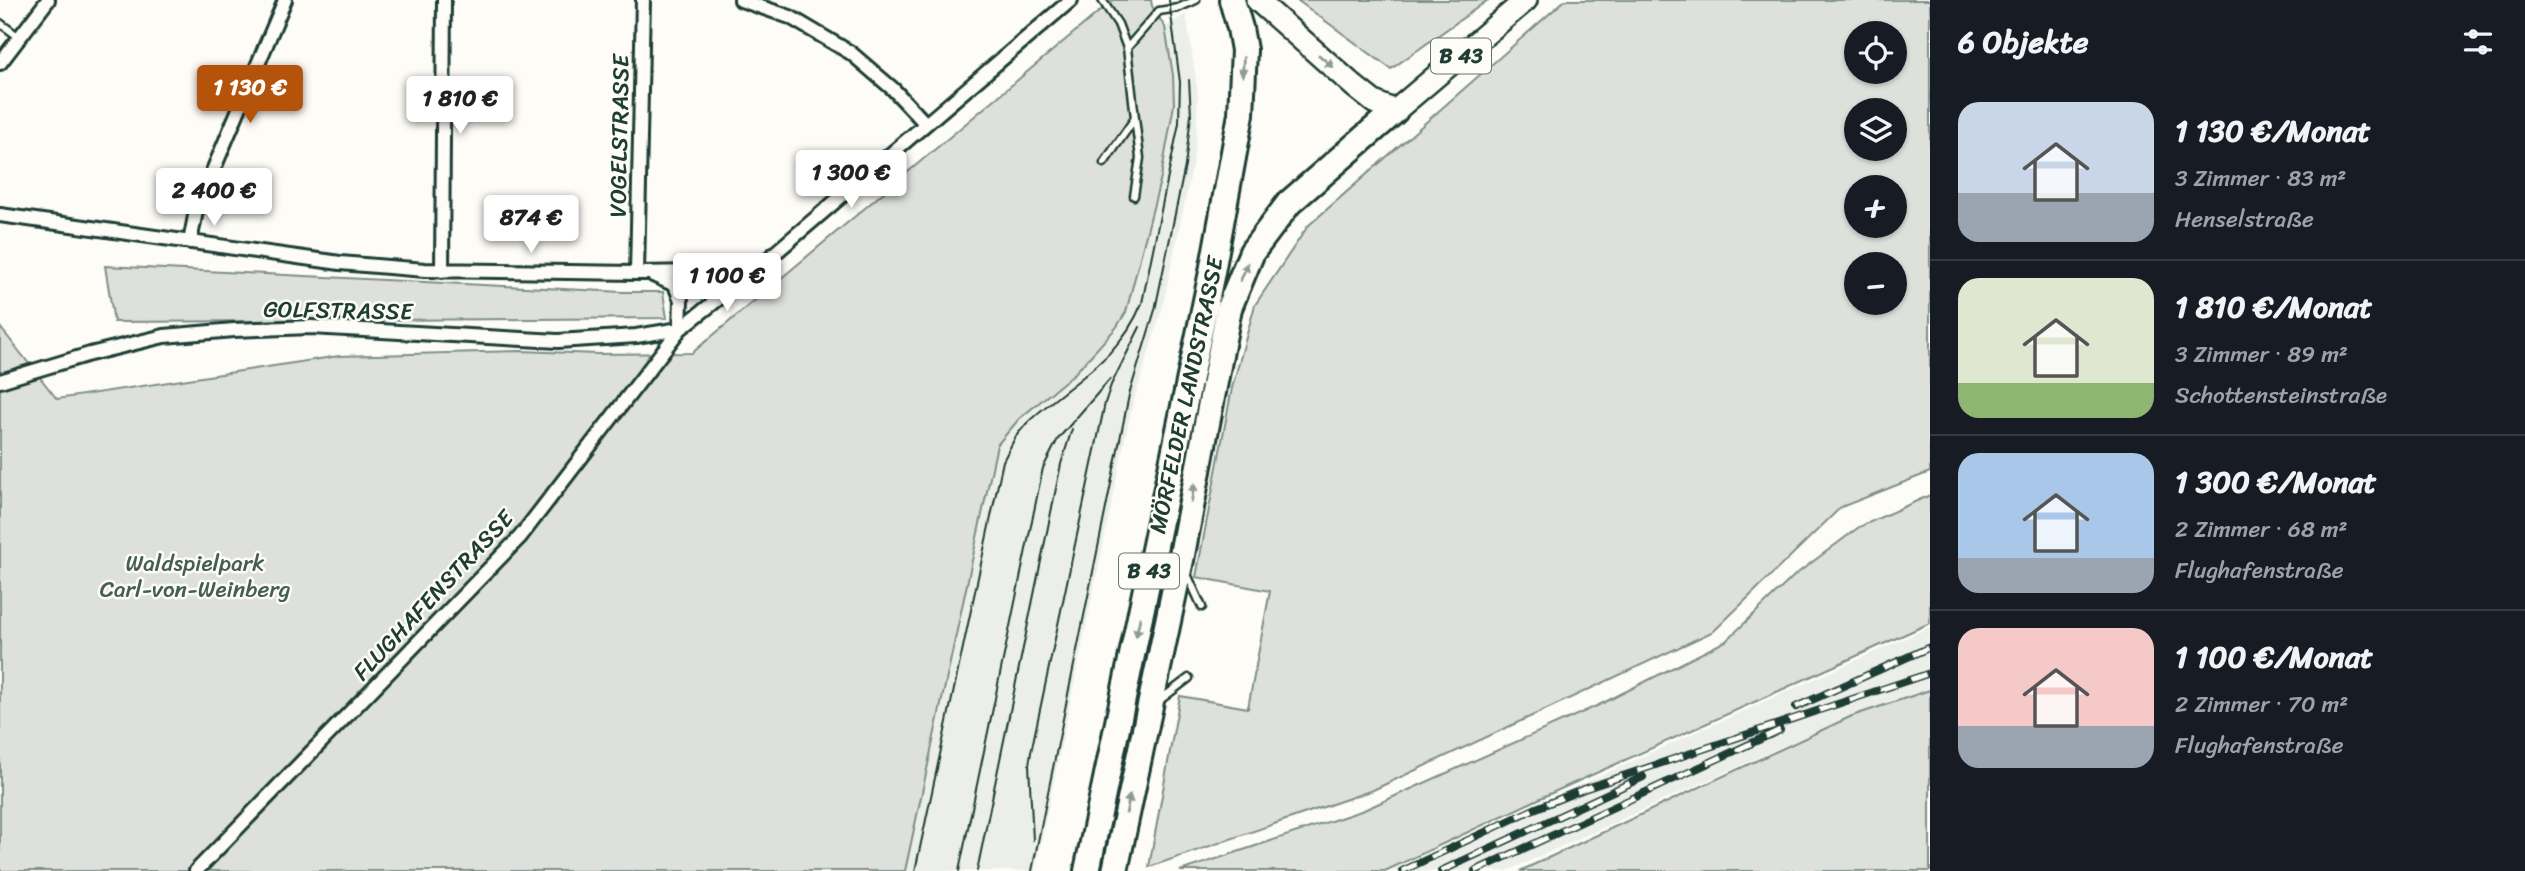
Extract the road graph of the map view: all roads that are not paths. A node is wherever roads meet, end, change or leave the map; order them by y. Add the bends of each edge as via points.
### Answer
1 (48, 0) edge
2 (285, 0) edge
3 (444, 0) edge
4 (643, 0) edge
5 (741, 0) edge
6 (1071, 0) edge
7 (1102, 0) edge
8 (1196, 0) edge
9 (1232, 0) edge
10 (1257, 0) edge
11 (1526, 0) edge
12 (0, 23) edge
13 (19, 37) junction
14 (1126, 48) junction
15 (0, 63) edge
16 (1395, 111) junction
17 (1135, 118) junction
18 (925, 123) junction
19 (1104, 163) dead end
20 (1135, 196) dead end
21 (0, 215) edge
22 (190, 242) junction
23 (442, 271) junction
24 (754, 271) junction
25 (643, 273) junction
26 (680, 329) junction
27 (0, 381) edge
28 (1181, 560) junction
29 (1202, 607) dead end
30 (1189, 678) dead end
31 (1147, 710) junction
32 (196, 871) edge
33 (1087, 871) edge
34 (1115, 871) edge

1 - 13 street
2 - 22 street via 196,211
3 - 23 street
4 - 25 street, VOGELSTRASSE
5 - 18 street via 790,17 851,53
6 - 18 street, FLUGHAFENSTRASSE
7 - 14 lane via 1118,24
8 - 14 lane via 1159,11
9 -> 33 highway, MÖRFELDER LANDSTRASSE / B 43 via 1244,50 1241,114
10 -> 16 main road via 1374,102
11 - 16 main road, B 43
12 - 13 lane
13 - 15 street
14 - 17 lane
28 -> 16 highway, MÖRFELDER LANDSTRASSE / B 43 via 1229,308 1252,252 1289,203
17 - 19 lane
17 - 20 lane via 1140,158
18 - 24 street, FLUGHAFENSTRASSE
21 - 22 street
22 - 23 street via 340,263
23 - 25 street
24 - 25 street
24 - 26 street, FLUGHAFENSTRASSE
25 - 26 street via 675,285 681,300
26 - 27 street, GOLFSTRASSE via 558,341 311,327 222,331 164,336
26 - 32 street, FLUGHAFENSTRASSE via 520,537
28 - 29 lane
28 - 31 highway, MÖRFELDER LANDSTRASSE / B 43
30 - 31 lane
34 -> 31 highway, MÖRFELDER LANDSTRASSE / B 43

